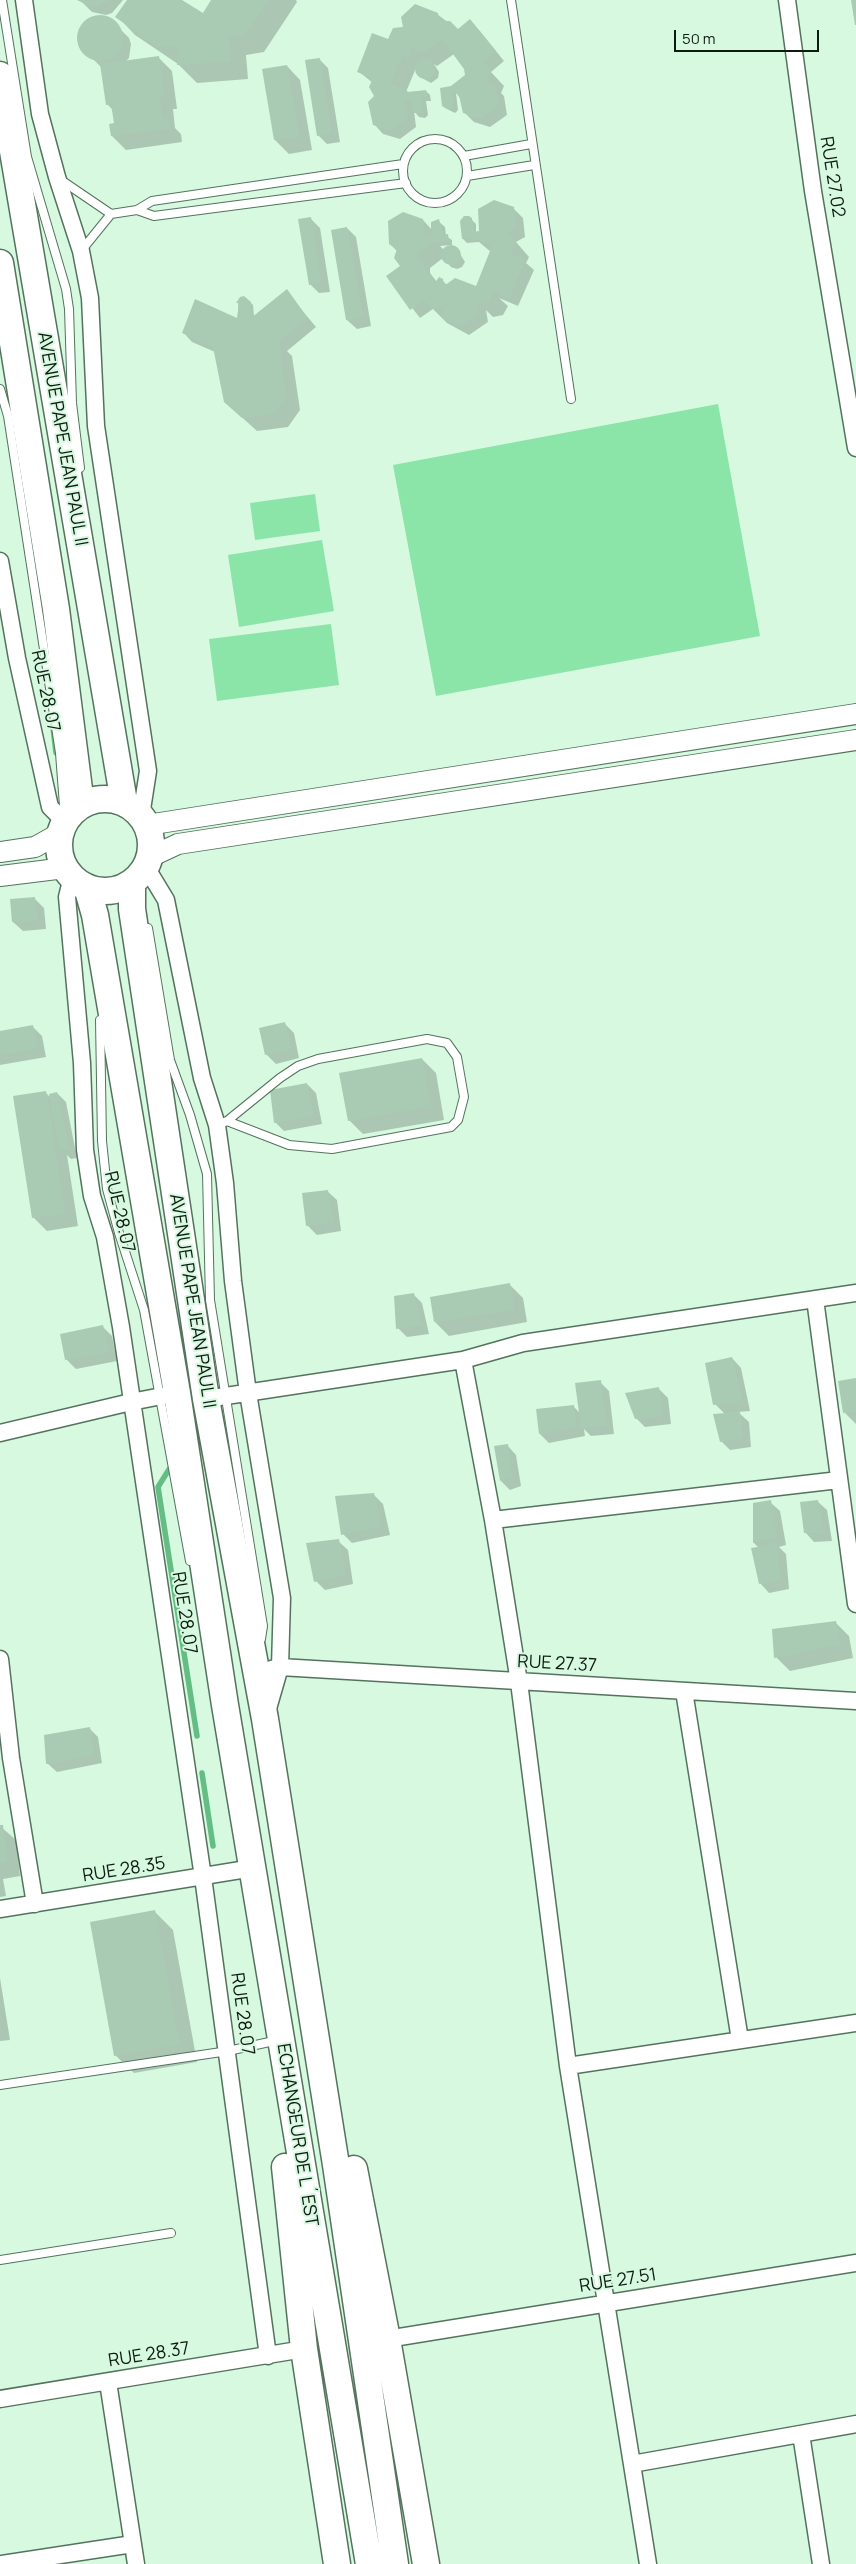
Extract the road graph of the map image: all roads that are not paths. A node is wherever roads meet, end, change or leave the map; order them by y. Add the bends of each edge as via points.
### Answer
1 (2, 0) edge
2 (24, 0) edge
3 (511, 0) edge
4 (788, 0) edge
5 (0, 75) edge
6 (530, 144) junction
7 (464, 156) junction
8 (403, 164) junction
9 (534, 165) junction
10 (467, 176) junction
11 (57, 177) junction
12 (406, 183) junction
13 (137, 210) junction
14 (111, 214) junction
15 (81, 251) junction
16 (0, 263) edge
17 (848, 354) edge
18 (0, 389) edge
19 (570, 399) dead end
20 (856, 448) edge
21 (81, 477) dead end
22 (0, 561) edge
23 (109, 658) dead end
24 (856, 714) edge
25 (856, 740) edge
26 (136, 813) junction
27 (69, 820) junction
28 (0, 852) edge
29 (141, 873) junction
30 (0, 876) edge
31 (76, 879) junction
32 (85, 913) dead end
33 (146, 917) dead end
34 (98, 1007) dead end
35 (222, 1123) junction
36 (856, 1293) edge
37 (814, 1299) junction
38 (463, 1360) junction
39 (248, 1393) junction
40 (168, 1395) junction
41 (216, 1398) junction
42 (131, 1402) junction
43 (0, 1433) edge
44 (839, 1480) junction
45 (493, 1520) junction
46 (192, 1570) dead end
47 (856, 1604) edge
48 (202, 1619) dead end
49 (0, 1659) edge
50 (268, 1669) junction
51 (519, 1682) junction
52 (684, 1691) junction
53 (856, 1701) edge
54 (225, 1705) junction
55 (265, 1718) joint
56 (5, 1759) edge
57 (253, 1868) junction
58 (203, 1877) junction
59 (36, 1904) junction
60 (0, 1910) edge
61 (297, 1920) junction
62 (270, 1962) junction
63 (856, 2023) edge
64 (740, 2040) junction
65 (274, 2041) junction
66 (228, 2051) junction
67 (568, 2066) junction
68 (0, 2085) edge
69 (171, 2233) dead end
70 (0, 2260) edge
71 (856, 2263) edge
72 (606, 2303) junction
73 (387, 2338) junction
74 (304, 2349) junction
75 (268, 2356) junction
76 (108, 2382) junction
77 (0, 2399) edge
78 (856, 2424) edge
79 (801, 2434) junction
80 (632, 2464) junction
81 (375, 2516) junction
82 (133, 2544) junction
83 (2, 2564) edge
84 (136, 2564) edge
85 (337, 2564) edge
86 (369, 2564) edge
87 (395, 2564) edge
88 (426, 2564) edge
89 (648, 2564) edge
90 (821, 2564) edge

1 - 21 lane via 28,157 56,251 69,309 72,403
2 - 11 street via 40,114
3 - 6 lane
4 - 17 street, RUE 27.02 via 813,191
5 - 26 highway, AVENUE PAPE JEAN PAUL II
6 - 7 lane
6 - 9 lane
7 - 8 lane via 451,142 426,139 408,152
7 - 10 lane
8 - 12 lane
8 - 13 lane via 152,201
9 - 10 lane
9 - 19 lane
10 - 12 lane via 462,190 443,202 418,199
11 - 14 lane
11 - 15 street
12 - 13 lane via 154,216
13 - 14 lane
14 - 15 lane
15 - 26 street via 90,298 96,426 148,771
16 - 27 highway, AVENUE PAPE JEAN PAUL II via 56,609
17 - 20 street, RUE 27.02
18 - 27 lane via 8,416
22 - 27 street, RUE 28.07 via 17,658 50,807
23 - 26 lane
24 - 26 street
25 - 29 street via 178,844
26 - 27 highway via 102,799
26 - 29 highway, AVENUE PAPE JEAN PAUL II via 151,847
27 - 28 street via 35,847
27 - 31 highway, AVENUE PAPE JEAN PAUL II via 59,854
29 - 31 highway via 113,890 103,891
29 - 35 street via 166,900 202,1078
29 - 41 highway, AVENUE PAPE JEAN PAUL II via 132,909
30 - 31 street
31 - 32 lane
31 - 40 highway, AVENUE PAPE JEAN PAUL II via 97,924
31 - 42 street, RUE 28.07 via 67,896 82,1063 85,1150 92,1196 105,1237
33 - 41 lane via 170,1060 207,1174
34 - 40 lane via 103,1084 102,1141 107,1189
35 - 35 lane via 289,1144 332,1149 451,1126 458,1120 464,1097 457,1057 447,1043 427,1039 318,1059 298,1066
35 - 39 street via 233,1281
36 - 37 street
37 - 38 street via 523,1343
37 - 44 street
38 - 39 street
38 - 45 street
39 - 41 street
39 - 50 street via 282,1598
40 - 42 street
40 - 46 lane
40 - 54 highway, AVENUE PAPE JEAN PAUL II
41 - 50 highway, AVENUE PAPE JEAN PAUL II
42 - 43 street
42 - 58 street, RUE 28.07
44 - 45 street
44 - 47 street
45 - 51 street
48 - 54 lane
49 - 56 street
50 - 51 street, RUE 27.37
50 - 55 highway, AVENUE PAPE JEAN PAUL II
51 - 52 street, RUE 27.37
51 - 67 street
52 - 53 street, RUE 27.37
52 - 64 street
54 - 57 highway, ECHANGEUR DE L´EST
55 - 61 highway, ECHANGEUR DE L´EST
56 - 59 street
57 - 58 street, RUE 28.35
57 - 62 highway, ECHANGEUR DE L´EST
58 - 59 street, RUE 28.35
58 - 66 street, RUE 28.07
59 - 60 street, RUE 28.35
61 - 73 highway via 340,2102
61 - 81 highway, ECHANGEUR DE L´EST via 336,2166
62 - 65 highway
62 - 81 highway, ECHANGEUR DE L´EST via 302,2173
63 - 64 street
64 - 67 street
65 - 66 lane
65 - 74 highway
66 - 68 lane
66 - 75 street, RUE 28.07
67 - 72 street
69 - 70 lane
71 - 72 street, RUE 27.51
72 - 73 street, RUE 27.51
72 - 80 street
73 - 88 highway
74 - 75 street, RUE 28.37
74 - 85 highway
75 - 76 street, RUE 28.37
76 - 77 street, RUE 28.37
76 - 82 street
78 - 79 street
79 - 80 street
79 - 90 street
80 - 89 street
81 - 86 highway, ECHANGEUR DE L´EST
81 - 87 highway, ECHANGEUR DE L´EST
82 - 83 street
82 - 84 street

